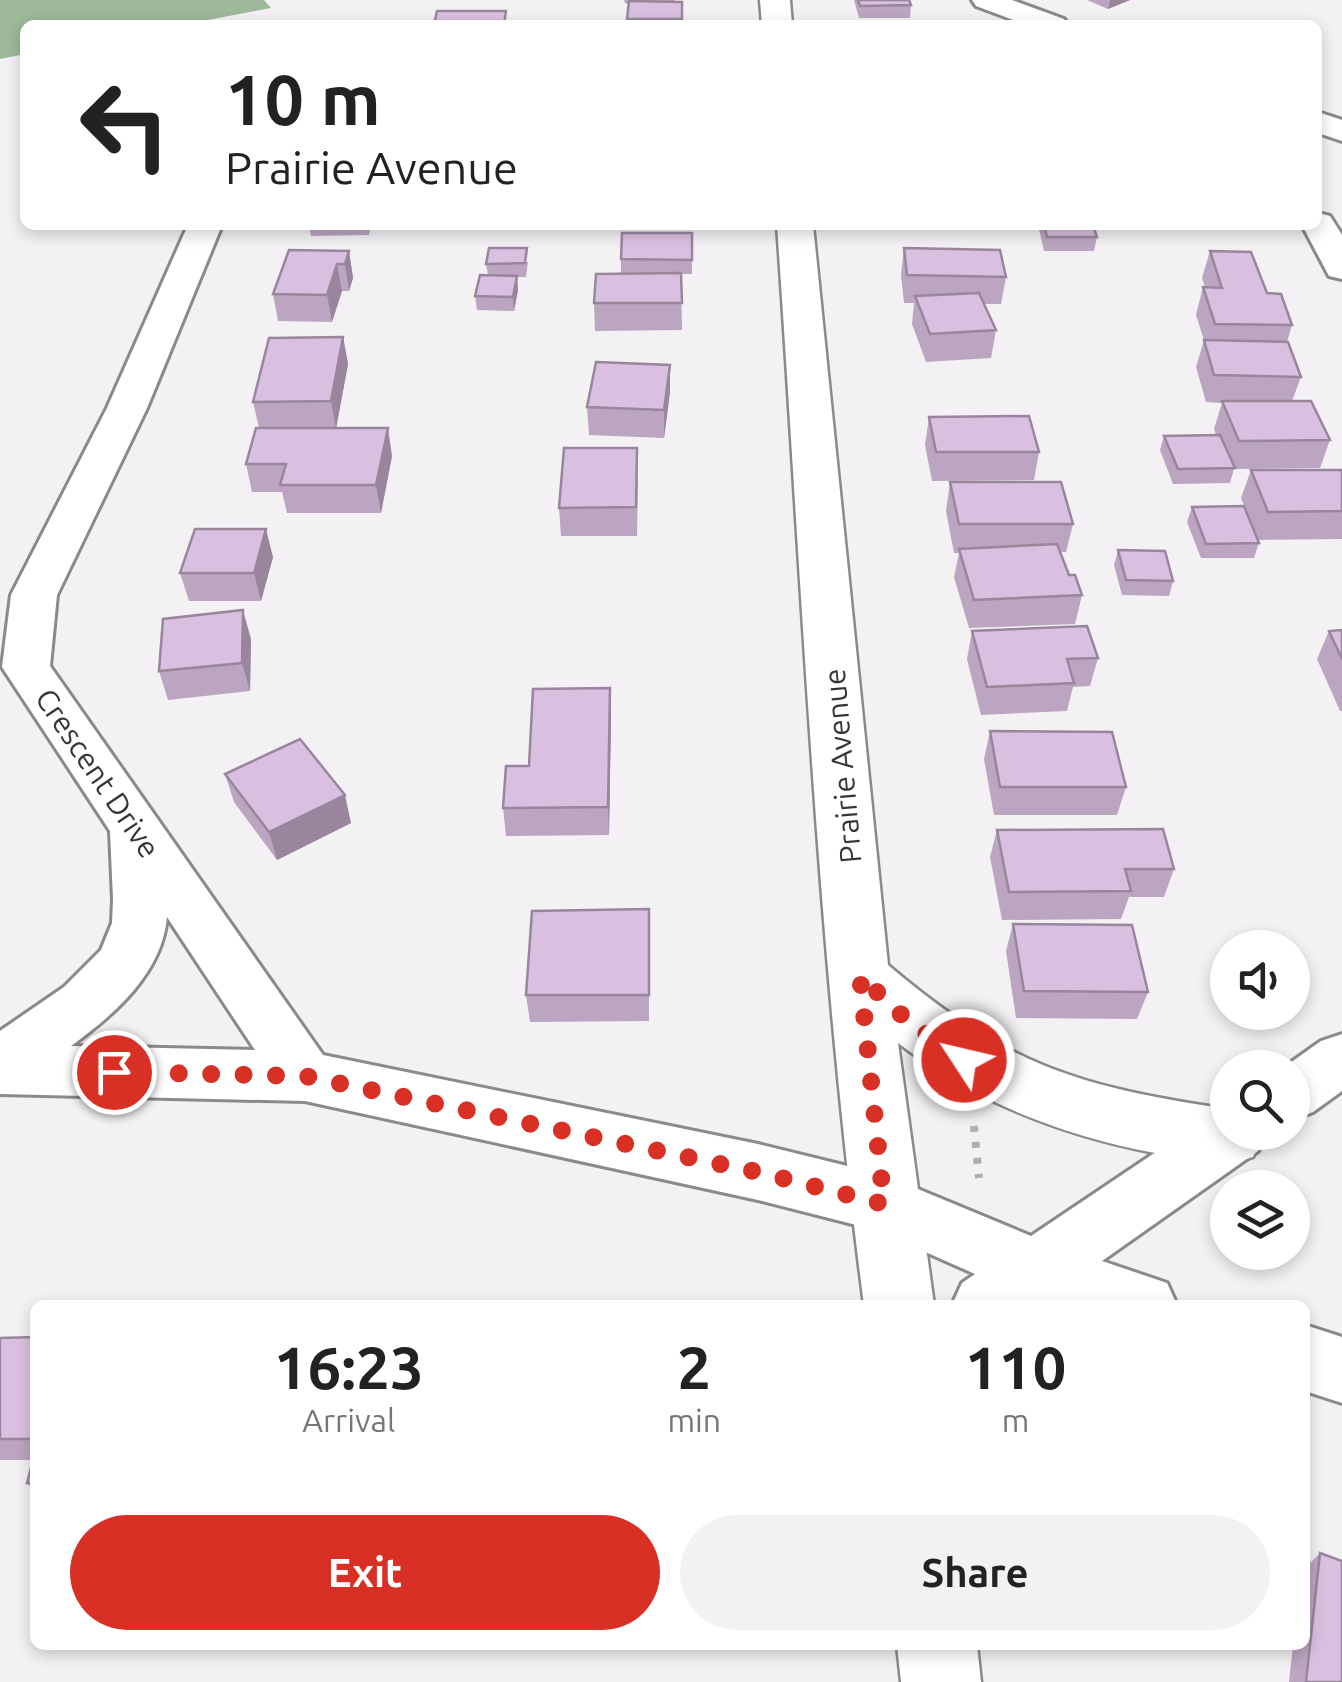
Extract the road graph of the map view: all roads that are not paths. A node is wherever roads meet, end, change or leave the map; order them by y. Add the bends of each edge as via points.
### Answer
1 (986, 0) edge
2 (1040, 20) edge
3 (203, 230) edge
4 (796, 230) edge
5 (1321, 230) edge
6 (1342, 268) edge
7 (136, 828) junction
8 (860, 976) junction
9 (1342, 1060) edge
10 (0, 1066) edge
11 (305, 1076) junction
12 (1310, 1082) edge
13 (1210, 1132) edge
14 (1210, 1150) edge
15 (884, 1204) junction
16 (1037, 1270) junction
17 (898, 1300) edge
18 (992, 1300) edge
19 (1129, 1300) edge
20 (1310, 1360) edge
21 (1342, 1370) edge
22 (938, 1650) edge
23 (941, 1682) edge

1 - 2 street
3 - 7 street, Crescent Drive via 127,408 34,596 26,668
4 - 8 main road, Prairie Avenue
5 - 6 street
7 - 10 street via 139,926 119,971
7 - 11 street, Crescent Drive
8 - 13 main road via 964,1060 1052,1103 1140,1125
8 - 15 main road, Prairie Avenue
9 - 12 street
10 - 11 street
11 - 15 street
14 - 16 street
15 - 16 street
15 - 17 main road, Prairie Avenue
16 - 18 street
16 - 19 street
20 - 21 street
22 - 23 main road

